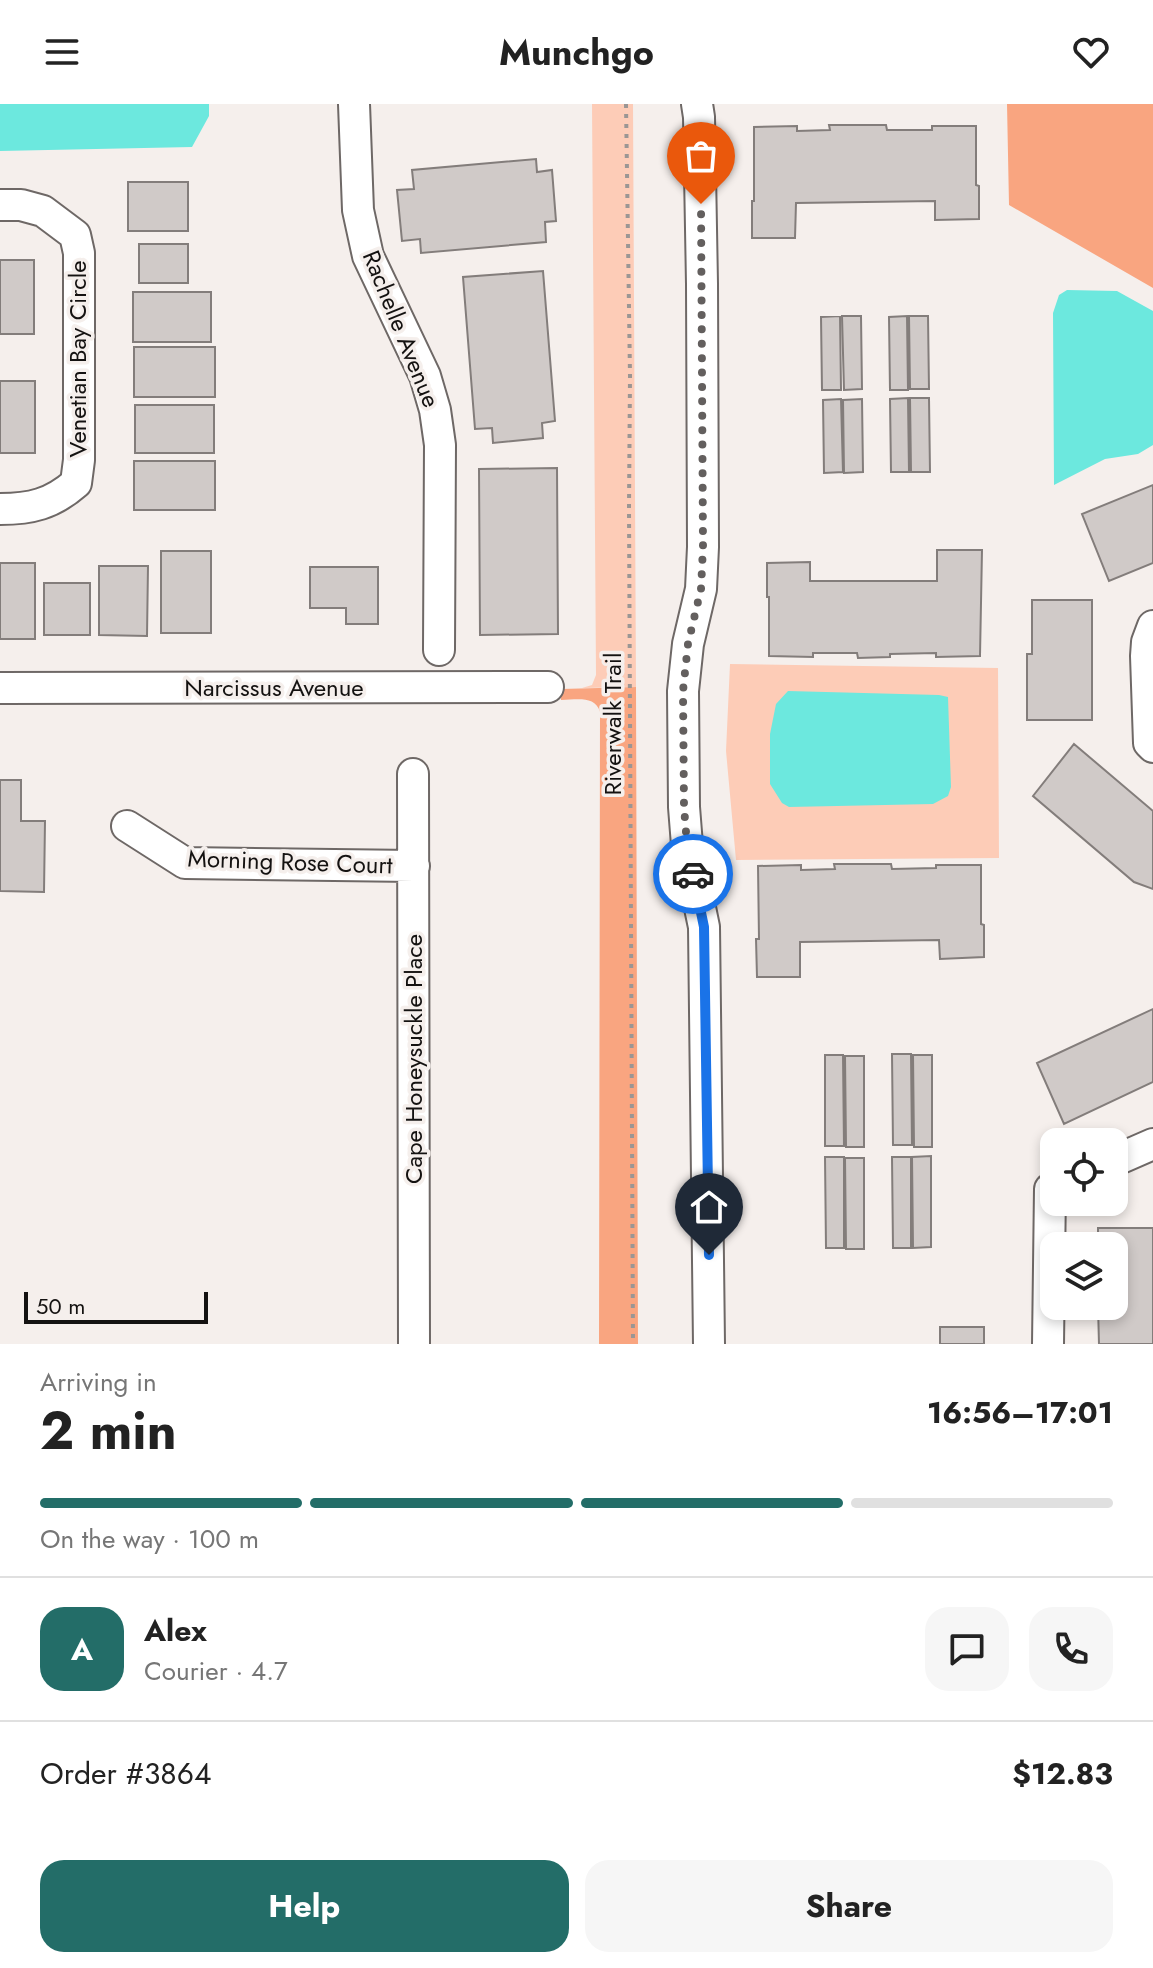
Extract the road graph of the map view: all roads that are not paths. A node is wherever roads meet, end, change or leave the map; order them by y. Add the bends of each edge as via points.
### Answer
1 (354, 104) edge
2 (697, 104) edge
3 (0, 205) edge
4 (0, 509) edge
5 (1153, 626) edge
6 (439, 650) dead end
7 (548, 687) dead end
8 (0, 688) edge
9 (1153, 747) edge
10 (413, 774) dead end
11 (127, 826) dead end
12 (414, 866) junction
13 (1153, 1144) edge
14 (1128, 1155) edge
15 (1050, 1216) edge
16 (414, 1344) edge
17 (709, 1344) edge
18 (1048, 1344) edge

1 - 6 street, Rachelle Avenue via 358,210 368,256 425,376 435,410 440,445
2 - 17 street via 703,547 683,691 684,807 704,927
3 - 4 street, Venetian Bay Circle via 43,211 75,235 79,253 76,483 46,503
5 - 9 street via 1146,656
7 - 8 street, Narcissus Avenue
10 - 12 street, Cape Honeysuckle Place
11 - 12 street, Morning Rose Court via 185,863
12 - 16 street, Cape Honeysuckle Place
13 - 14 street
15 - 18 street

